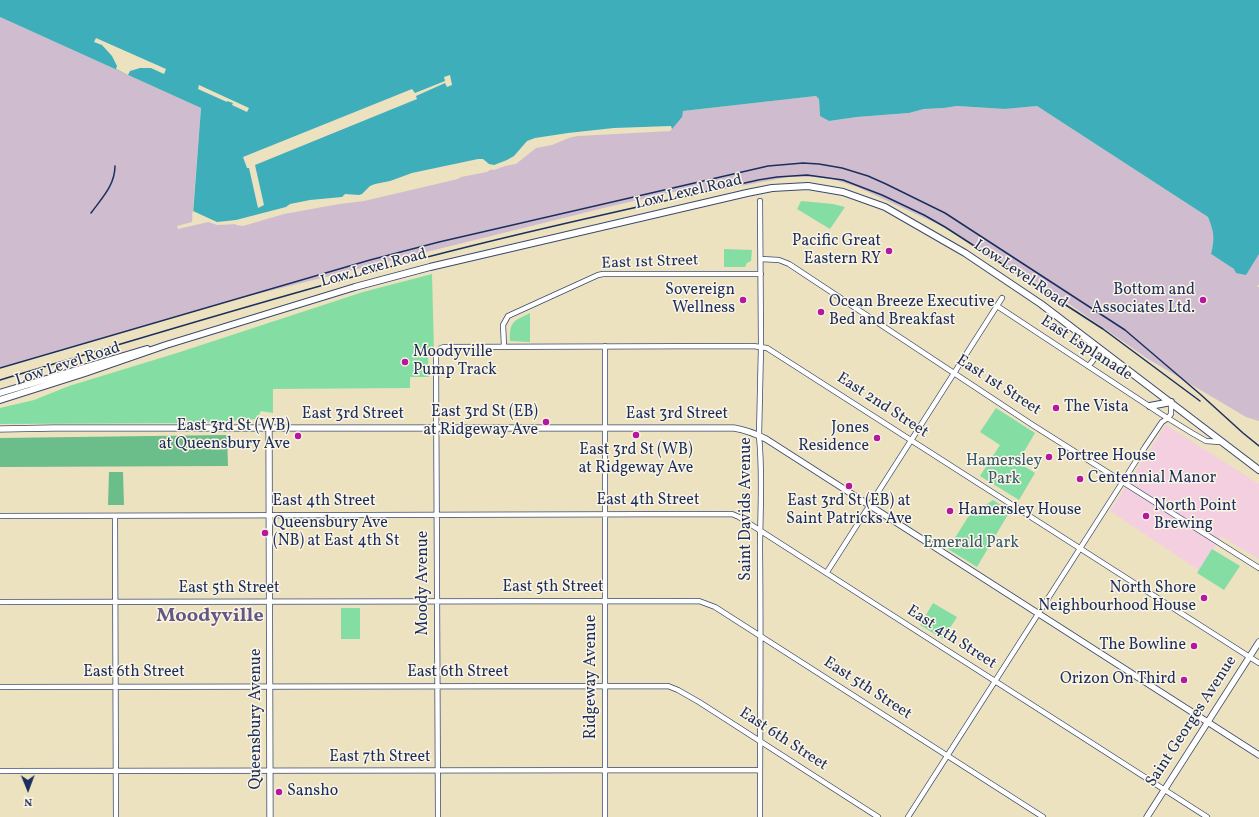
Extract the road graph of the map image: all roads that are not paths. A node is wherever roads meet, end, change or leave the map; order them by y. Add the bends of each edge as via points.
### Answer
1 (760, 201) dead end
2 (761, 259) junction
3 (760, 274) junction
4 (1002, 298) dead end
5 (996, 306) junction
6 (1094, 344) junction
7 (166, 345) junction
8 (504, 346) junction
9 (605, 346) junction
10 (761, 346) junction
11 (440, 350) joint
12 (1088, 366) junction
13 (954, 373) junction
14 (0, 393) edge
15 (0, 400) edge
16 (1171, 402) junction
17 (1150, 406) junction
18 (1161, 414) junction
19 (1168, 418) junction
20 (1162, 422) junction
21 (269, 428) junction
22 (437, 428) junction
23 (605, 428) junction
24 (0, 429) edge
25 (759, 436) junction
26 (911, 440) junction
27 (1220, 442) junction
28 (1259, 470) edge
29 (1123, 482) junction
30 (870, 505) junction
31 (605, 514) junction
32 (270, 515) junction
33 (437, 515) junction
34 (0, 516) edge
35 (115, 516) junction
36 (760, 530) junction
37 (1081, 548) junction
38 (1259, 568) edge
39 (827, 572) junction
40 (437, 601) junction
41 (605, 601) junction
42 (0, 602) edge
43 (115, 602) junction
44 (269, 602) junction
45 (1039, 614) junction
46 (760, 636) junction
47 (1259, 642) edge
48 (1249, 656) junction
49 (1259, 663) edge
50 (996, 682) junction
51 (115, 686) junction
52 (269, 686) junction
53 (438, 686) junction
54 (605, 686) junction
55 (0, 687) edge
56 (1208, 722) junction
57 (761, 742) junction
58 (1259, 755) edge
59 (948, 756) junction
60 (438, 770) junction
61 (760, 770) junction
62 (0, 771) edge
63 (116, 771) junction
64 (270, 771) junction
65 (605, 771) junction
66 (1164, 790) junction
67 (116, 817) edge
68 (270, 817) edge
69 (438, 817) edge
70 (605, 817) edge
71 (760, 817) edge
72 (878, 817) edge
73 (908, 817) edge
74 (1043, 817) edge
75 (1147, 817) edge
76 (1207, 817) edge

1 - 2 street, Saint Davids Avenue
2 - 3 street, Saint Davids Avenue
2 - 13 street, East 1st Street via 779,260 789,264
3 - 8 street, East 1st Street via 598,275 508,316 503,325
3 - 10 street, Saint Davids Avenue
4 - 5 street
5 - 12 street, East Esplanade
5 - 13 street
6 - 7 main road, Low Level Road via 1041,304 965,253 885,207 843,192 808,186 772,188 747,193 430,267 355,287
6 - 12 street via 1095,358
6 - 16 main road, Low Level Road
7 - 14 main road, Low Level Road via 138,351
7 - 15 main road, Low Level Road via 85,374
8 - 9 street, East 2nd Street
8 - 11 street, East 2nd Street via 444,347
9 - 10 street, East 2nd Street
9 - 23 street, Ridgeway Avenue
10 - 25 street, Saint Davids Avenue
10 - 26 street, East 2nd Street
11 - 22 street, Moody Avenue via 436,356
12 - 17 street, East Esplanade
13 - 26 street
13 - 29 street, East 1st Street
16 - 17 main road
16 - 19 street via 1171,414
16 - 27 main road, East Esplanade
17 - 18 street, East Esplanade
18 - 19 street, East Esplanade
18 - 20 street
19 - 20 street
19 - 27 street, East Esplanade via 1206,441
20 - 29 street
21 - 22 street, East 3rd Street
21 - 24 street, East 3rd Street
21 - 32 street, Queensbury Avenue
22 - 23 street, East 3rd Street
22 - 33 street, Moody Avenue
23 - 25 street, East 3rd Street via 734,428
23 - 31 street, Ridgeway Avenue
25 - 30 street, East 3rd Street
25 - 36 street, Saint Davids Avenue
26 - 30 street
26 - 37 street, East 2nd Street
27 - 28 main road, East Esplanade
29 - 37 street
29 - 38 street, East 1st Street
30 - 39 street
30 - 45 street, East 3rd Street
31 - 33 street, East 4th Street
31 - 36 street, East 4th Street via 727,514 736,516
31 - 41 street, Ridgeway Avenue
32 - 33 street, East 4th Street
32 - 35 street, East 4th Street
32 - 44 street, Queensbury Avenue
33 - 40 street, Moody Avenue
34 - 35 street, East 4th Street
35 - 43 street
36 - 39 street, East 4th Street
36 - 46 street, Saint Davids Avenue
37 - 45 street
37 - 48 street, East 2nd Street
39 - 50 street, East 4th Street
40 - 41 street, East 5th Street
40 - 44 street, East 5th Street
40 - 53 street, Moody Avenue
41 - 46 street, East 5th Street via 699,600 715,607
41 - 54 street, Ridgeway Avenue
42 - 43 street, East 5th Street
43 - 44 street, East 5th Street
43 - 51 street
44 - 52 street, Queensbury Avenue
45 - 50 street
45 - 56 street, East 3rd Street
46 - 57 street, Saint Davids Avenue
46 - 59 street, East 5th Street
47 - 48 street, Saint Georges Avenue
48 - 49 street, East 2nd Street
48 - 56 street, Saint Georges Avenue
50 - 59 street
50 - 66 street, East 4th Street
51 - 52 street, East 6th Street
51 - 55 street, East 6th Street
51 - 63 street
52 - 53 street, East 6th Street
52 - 64 street, Queensbury Avenue
53 - 54 street, East 6th Street
53 - 60 street, Moody Avenue
54 - 57 street, East 6th Street via 673,687
54 - 65 street, Ridgeway Avenue
56 - 58 street, East 3rd Street
56 - 66 street, Saint Georges Avenue
57 - 61 street, Saint Davids Avenue
57 - 72 street, East 6th Street
59 - 73 street
59 - 74 street, East 5th Street
60 - 64 street, East 7th Street
60 - 65 street, East 7th Street
60 - 69 street, Moody Avenue
61 - 65 street, East 7th Street
61 - 71 street, Saint Davids Avenue
62 - 63 street, East 7th Street
63 - 64 street, East 7th Street
63 - 67 street
64 - 68 street, Queensbury Avenue
65 - 70 street, Ridgeway Avenue
66 - 75 street, Saint Georges Avenue
66 - 76 street, East 4th Street

